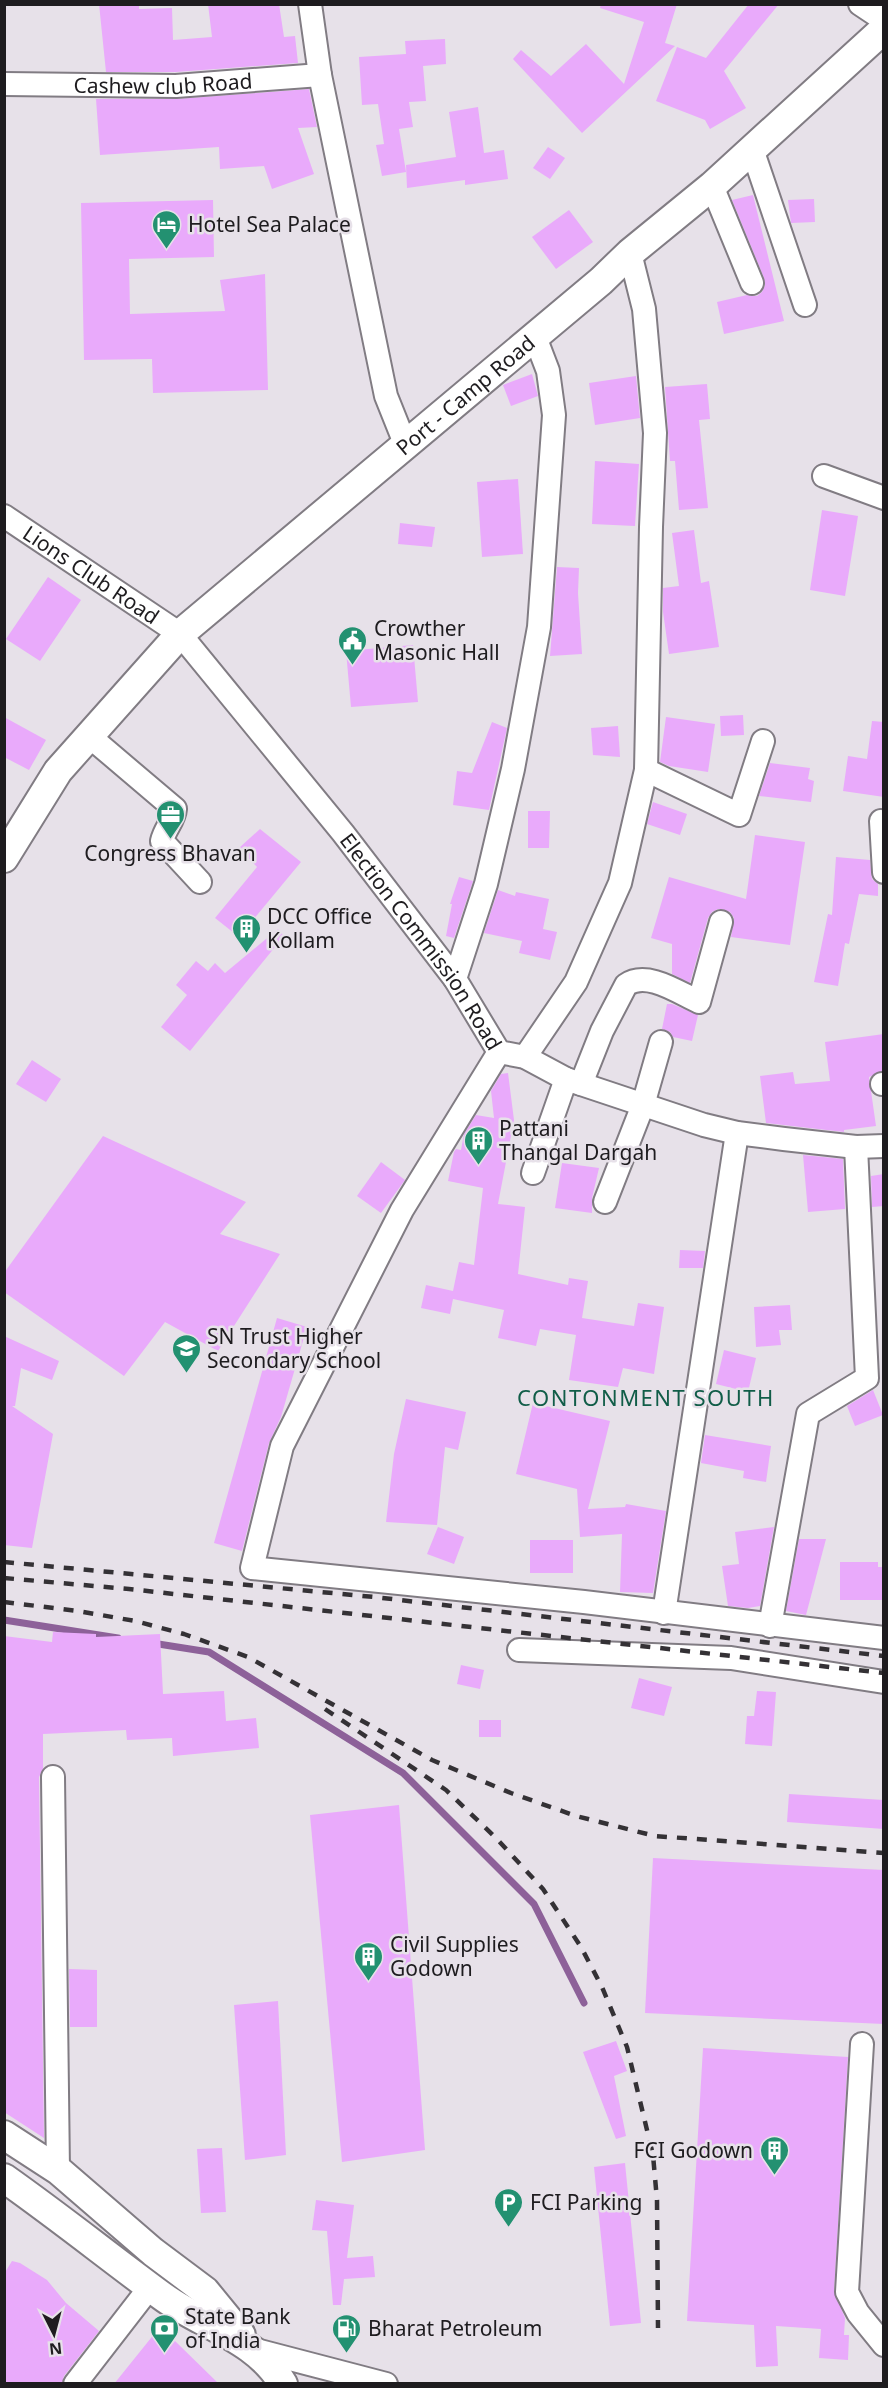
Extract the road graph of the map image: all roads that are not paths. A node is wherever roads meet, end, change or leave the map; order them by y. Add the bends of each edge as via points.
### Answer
1 (310, 4) edge
2 (860, 4) edge
3 (884, 20) edge
4 (884, 29) edge
5 (320, 75) junction
6 (4, 84) edge
7 (752, 150) junction
8 (712, 186) junction
9 (630, 253) junction
10 (752, 283) dead end
11 (805, 305) dead end
12 (535, 337) junction
13 (406, 446) junction
14 (824, 476) dead end
15 (884, 498) edge
16 (4, 516) edge
17 (180, 634) junction
18 (89, 736) junction
19 (763, 741) dead end
20 (646, 770) junction
21 (881, 821) dead end
22 (4, 858) edge
23 (884, 872) edge
24 (200, 882) dead end
25 (721, 922) dead end
26 (455, 979) junction
27 (661, 1042) dead end
28 (499, 1052) junction
29 (525, 1057) junction
30 (574, 1082) junction
31 (643, 1105) junction
32 (737, 1133) junction
33 (884, 1146) edge
34 (856, 1147) junction
35 (533, 1173) dead end
36 (605, 1202) dead end
37 (664, 1613) junction
38 (770, 1626) junction
39 (884, 1638) edge
40 (519, 1650) dead end
41 (884, 1682) edge
42 (53, 1777) dead end
43 (862, 2044) dead end
44 (4, 2135) edge
45 (58, 2170) junction
46 (4, 2178) edge
47 (150, 2287) junction
48 (884, 2345) edge
49 (252, 2349) junction
50 (75, 2384) edge
51 (284, 2384) edge
52 (386, 2384) edge

1 - 5 street
2 - 3 street
4 - 7 main road, Port - Camp Road
5 - 6 street, Cashew club Road via 176,86
5 - 13 street via 386,396
7 - 8 main road, Port - Camp Road
7 - 11 street
8 - 9 main road, Port - Camp Road
8 - 10 street
9 - 12 main road, Port - Camp Road
9 - 20 street via 644,309 656,433
12 - 13 main road, Port - Camp Road
12 - 26 street via 548,371 554,415 539,627 513,769 486,884
13 - 17 main road, Port - Camp Road
14 - 15 street
16 - 17 street, Lions Club Road
17 - 18 main road, Port - Camp Road
17 - 26 street, Election Commission Road via 343,833
18 - 22 main road, Port - Camp Road via 58,771
18 - 24 street via 175,809 162,840
19 - 20 street via 739,815
20 - 29 street via 620,884 576,982
21 - 23 street
25 - 30 street via 699,1002 643,978 626,985
26 - 28 street, Election Commission Road
27 - 31 street
28 - 29 street, Election Commission Road
28 - 37 street via 402,1210 282,1446 252,1568
29 - 30 street, Election Commission Road
30 - 31 street, Election Commission Road
30 - 35 street
31 - 32 street, Election Commission Road
31 - 36 street
32 - 34 street, Election Commission Road
32 - 37 street
33 - 34 street, Election Commission Road
34 - 38 street via 867,1378 808,1414
37 - 38 street
38 - 39 street
40 - 41 street via 732,1658
42 - 45 street
43 - 48 street via 847,2292 858,2313
44 - 45 main road
45 - 49 main road via 205,2291
46 - 47 main road
47 - 49 main road
47 - 50 street
49 - 51 main road
49 - 52 street

